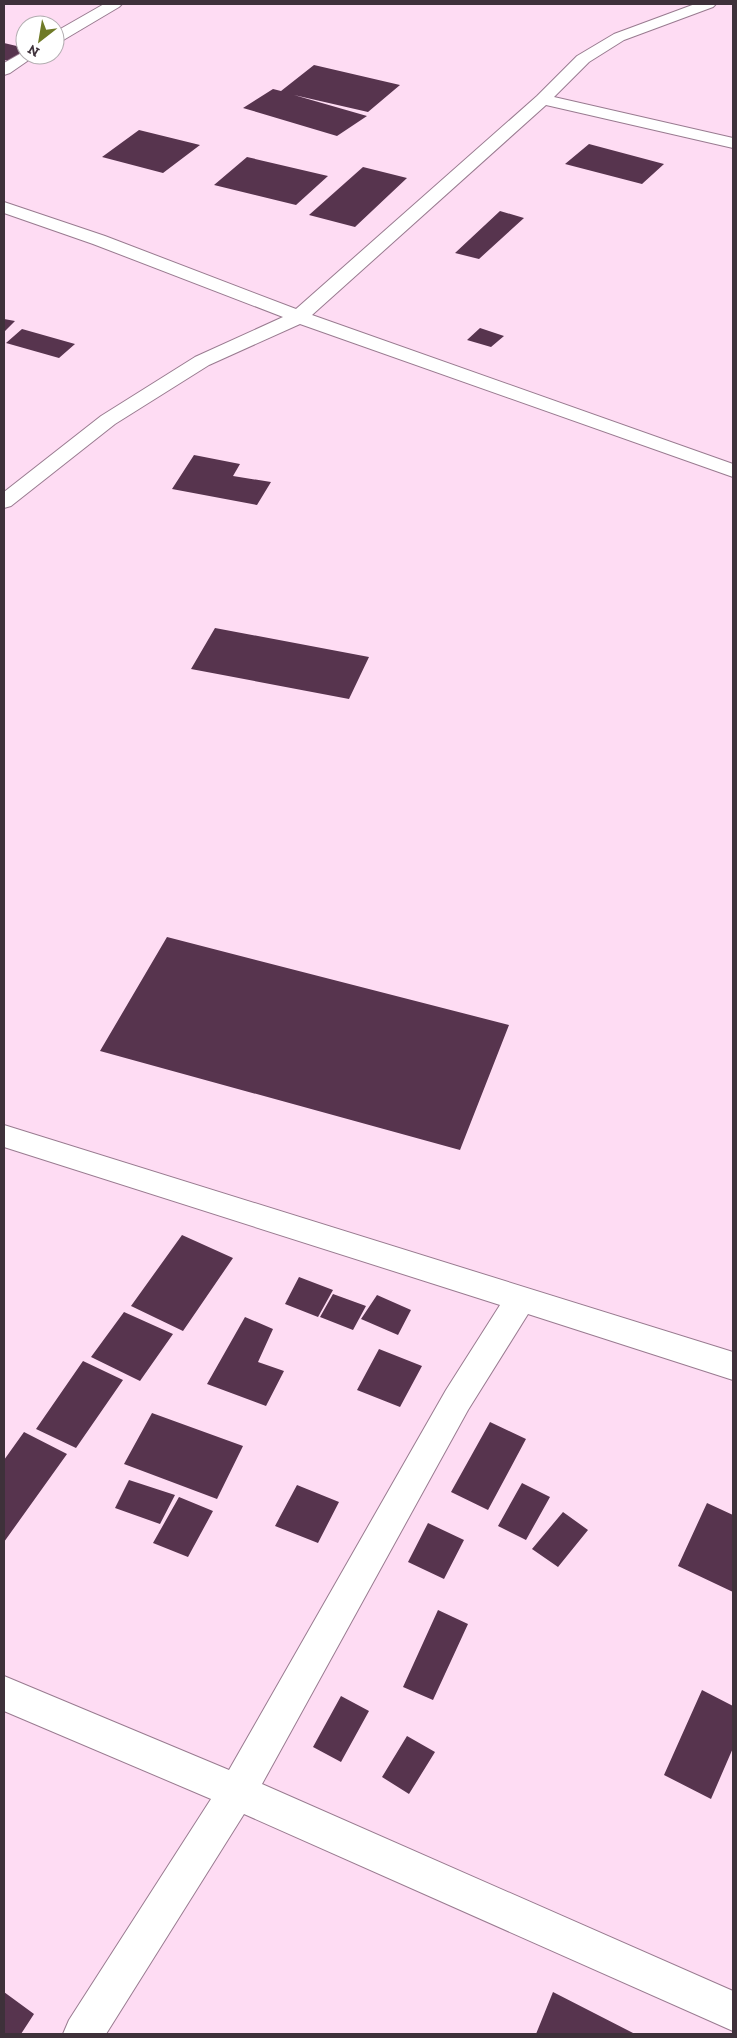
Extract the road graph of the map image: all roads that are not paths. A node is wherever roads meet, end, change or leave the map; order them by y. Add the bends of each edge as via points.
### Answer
1 (114, 4) edge
2 (708, 4) edge
3 (65, 33) edge
4 (15, 63) edge
5 (4, 70) edge
6 (543, 99) junction
7 (733, 143) edge
8 (4, 207) edge
9 (299, 317) junction
10 (733, 471) edge
11 (4, 502) edge
12 (4, 1136) edge
13 (522, 1298) junction
14 (733, 1366) edge
15 (4, 1693) edge
16 (237, 1792) junction
17 (733, 2011) edge
18 (83, 2034) edge

1 - 3 street
2 - 6 street via 619,37 583,59
4 - 5 street
6 - 7 street
6 - 9 street
8 - 9 street
9 - 10 street
9 - 11 street via 194,366 108,420
12 - 13 street
13 - 14 street
13 - 16 street via 457,1400
15 - 16 street
16 - 17 street
16 - 18 street

